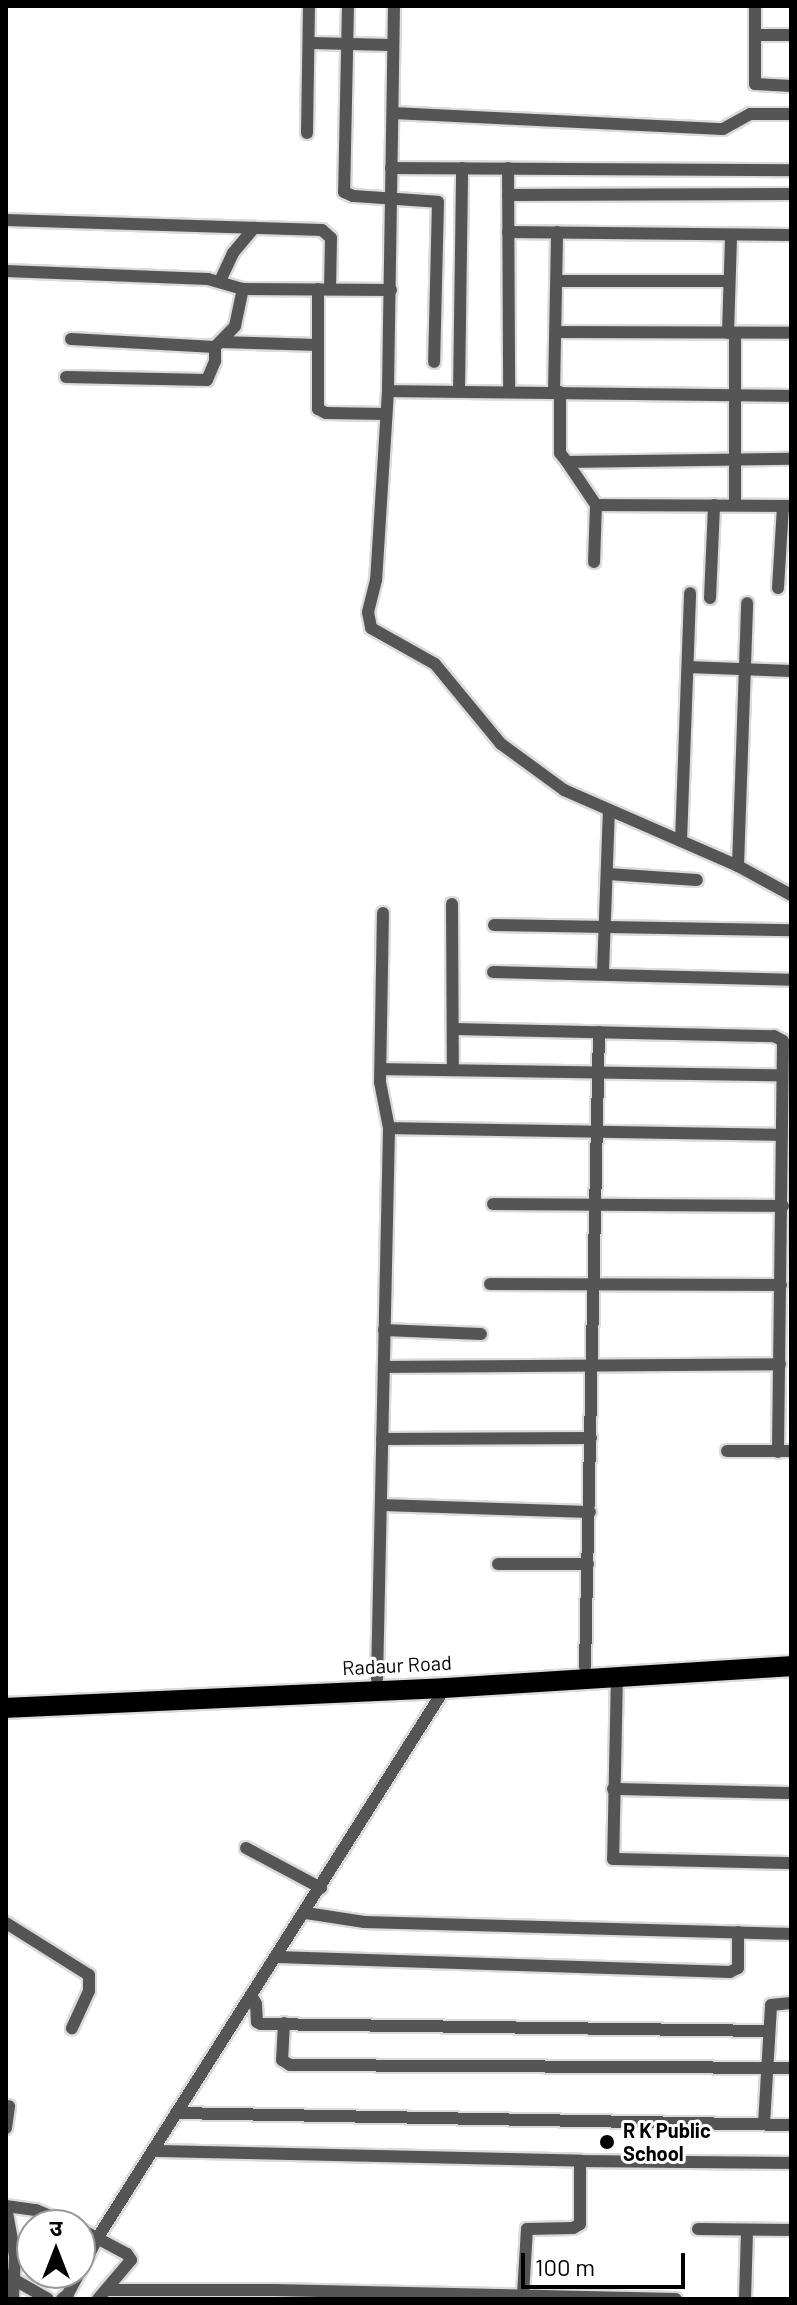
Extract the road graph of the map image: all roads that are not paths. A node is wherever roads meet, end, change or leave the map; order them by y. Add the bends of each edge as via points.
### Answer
1 (309, 6) edge
2 (348, 6) edge
3 (394, 6) edge
4 (755, 6) edge
5 (755, 35) junction
6 (791, 35) edge
7 (309, 43) junction
8 (348, 45) junction
9 (393, 45) junction
10 (791, 86) edge
11 (393, 113) junction
12 (791, 114) edge
13 (307, 133) dead end
14 (391, 168) junction
15 (462, 168) junction
16 (508, 168) junction
17 (791, 170) edge
18 (791, 194) edge
19 (508, 195) junction
20 (391, 197) junction
21 (6, 220) edge
22 (254, 228) junction
23 (508, 232) junction
24 (557, 232) junction
25 (731, 235) junction
26 (791, 235) edge
27 (6, 271) edge
28 (220, 281) junction
29 (557, 281) junction
30 (729, 281) junction
31 (243, 289) junction
32 (324, 289) junction
33 (391, 290) junction
34 (556, 332) junction
35 (731, 333) junction
36 (791, 333) edge
37 (71, 339) dead end
38 (218, 344) junction
39 (318, 345) junction
40 (434, 362) dead end
41 (66, 377) dead end
42 (388, 391) junction
43 (459, 392) junction
44 (509, 392) junction
45 (557, 392) junction
46 (735, 394) junction
47 (791, 396) edge
48 (386, 414) junction
49 (735, 458) junction
50 (791, 459) edge
51 (567, 462) junction
52 (596, 505) junction
53 (714, 505) junction
54 (735, 505) junction
55 (787, 506) edge
56 (594, 562) dead end
57 (778, 588) dead end
58 (690, 593) dead end
59 (710, 598) dead end
60 (747, 603) dead end
61 (688, 667) junction
62 (745, 669) junction
63 (791, 671) edge
64 (609, 812) junction
65 (681, 841) junction
66 (738, 866) junction
67 (608, 874) junction
68 (697, 880) dead end
69 (791, 895) edge
70 (452, 904) dead end
71 (383, 913) dead end
72 (606, 924) junction
73 (494, 925) dead end
74 (791, 930) edge
75 (493, 972) dead end
76 (603, 972) junction
77 (791, 980) edge
78 (454, 1029) junction
79 (599, 1032) junction
80 (381, 1069) junction
81 (453, 1070) junction
82 (596, 1073) junction
83 (782, 1075) junction
84 (389, 1128) junction
85 (595, 1131) junction
86 (782, 1135) junction
87 (493, 1204) dead end
88 (593, 1206) junction
89 (783, 1206) junction
90 (490, 1284) dead end
91 (592, 1284) junction
92 (781, 1285) junction
93 (384, 1330) junction
94 (481, 1334) dead end
95 (591, 1364) junction
96 (780, 1364) junction
97 (384, 1367) junction
98 (591, 1438) junction
99 (382, 1439) junction
100 (727, 1451) dead end
101 (784, 1452) edge
102 (381, 1505) junction
103 (590, 1512) junction
104 (498, 1564) dead end
105 (588, 1564) junction
106 (791, 1656) edge
107 (791, 1666) edge
108 (585, 1667) junction
109 (617, 1675) junction
110 (377, 1679) junction
111 (445, 1688) junction
112 (6, 1698) edge
113 (6, 1708) edge
114 (613, 1789) junction
115 (791, 1793) edge
116 (246, 1848) dead end
117 (791, 1863) edge
118 (321, 1888) junction
119 (306, 1913) junction
120 (6, 1923) edge
121 (738, 1932) junction
122 (791, 1934) edge
123 (277, 1957) junction
124 (251, 1995) junction
125 (791, 2003) edge
126 (284, 2023) junction
127 (72, 2028) dead end
128 (769, 2031) junction
129 (769, 2068) junction
130 (791, 2068) edge
131 (9, 2106) dead end
132 (176, 2113) junction
133 (764, 2124) junction
134 (791, 2125) edge
135 (6, 2128) edge
136 (154, 2151) junction
137 (580, 2161) junction
138 (791, 2163) edge
139 (6, 2207) edge
140 (26, 2209) edge
141 (698, 2229) dead end
142 (747, 2230) junction
143 (791, 2230) edge
144 (98, 2237) junction
145 (11, 2277) edge
146 (102, 2294) edge
147 (274, 2294) edge
148 (523, 2294) junction
149 (495, 2296) edge
150 (546, 2297) edge
151 (612, 2298) edge
152 (13, 2299) edge
153 (48, 2299) edge
154 (62, 2299) edge
155 (676, 2299) edge
156 (745, 2299) edge

1 - 7 street
2 - 8 street
3 - 9 street
4 - 5 street
5 - 6 street
5 - 10 street via 755,84
7 - 8 street
7 - 13 street
8 - 9 street
8 - 20 street via 344,192
9 - 11 street
11 - 12 street via 723,129 750,114
11 - 14 street
14 - 15 street
14 - 20 street
15 - 16 street
15 - 43 street
16 - 17 street
16 - 19 street
18 - 19 street
19 - 23 street
20 - 33 street
20 - 40 street via 438,202
21 - 22 street
22 - 28 street via 233,253
22 - 32 street via 328,233 332,247
23 - 24 street
23 - 44 street
24 - 25 street
24 - 29 street
25 - 26 street
25 - 30 street
27 - 28 street
28 - 31 street
29 - 30 street
29 - 34 street
30 - 35 street
31 - 32 street
31 - 38 street via 235,326
32 - 33 street
32 - 39 street
33 - 42 street
34 - 35 street
34 - 45 street
35 - 36 street
35 - 46 street
37 - 38 street
38 - 39 street
38 - 41 street via 207,380
39 - 48 street via 318,409
42 - 43 street
42 - 48 street
43 - 44 street
44 - 45 street
45 - 46 street
45 - 51 street via 560,453
46 - 47 street
46 - 49 street
48 - 64 street via 376,580 368,612 371,628 435,664 519,759
49 - 50 street
49 - 51 street
49 - 54 street
51 - 52 street
52 - 53 street
52 - 56 street
53 - 54 street
53 - 59 street
54 - 55 street
55 - 57 street
58 - 61 street
60 - 62 street
61 - 62 street
61 - 65 street
62 - 63 street
62 - 66 street
64 - 65 street
64 - 67 street
65 - 66 street
66 - 69 street
67 - 68 street
67 - 72 street
70 - 78 street
71 - 80 street
72 - 73 street
72 - 74 street
72 - 76 street
75 - 76 street
76 - 77 street
78 - 79 street
78 - 81 street
79 - 82 street
79 - 83 street via 779,1037
80 - 81 street
80 - 84 street
81 - 82 street
82 - 83 street
82 - 85 street
83 - 86 street
84 - 85 street
84 - 93 street
85 - 86 street
85 - 88 street
86 - 89 street
87 - 88 street
88 - 89 street
88 - 91 street
89 - 92 street
90 - 91 street
91 - 92 street
91 - 95 street
92 - 96 street
93 - 94 street
93 - 97 street
95 - 96 street
95 - 97 street
95 - 98 street
96 - 101 street
97 - 99 street
98 - 99 street
98 - 103 street
99 - 102 street
100 - 101 street
102 - 103 street
102 - 110 street
103 - 105 street
104 - 105 street
105 - 108 street
106 - 108 main road, Radaur Road
107 - 109 main road, Radaur Road
108 - 110 main road, Radaur Road
109 - 111 main road, Radaur Road
109 - 114 street
110 - 112 main road, Radaur Road
111 - 113 main road, Radaur Road
111 - 118 street
114 - 115 street
114 - 117 street via 613,1859
116 - 118 street
118 - 119 street
119 - 121 street via 364,1922
119 - 123 street
120 - 127 street via 89,1975 89,1991
121 - 122 street
121 - 123 street via 738,1968 730,1972
123 - 124 street
124 - 126 street via 257,2022
124 - 132 street
125 - 128 street via 772,2003
126 - 128 street
126 - 129 street via 282,2060 290,2065
128 - 129 street
129 - 130 street
129 - 133 street
131 - 135 street
132 - 133 street
132 - 136 street
133 - 134 street
136 - 137 street
136 - 144 street
137 - 138 street
137 - 148 street via 580,2224 527,2229
139 - 140 street
139 - 145 street
141 - 142 street
142 - 143 street
142 - 156 street
144 - 146 street via 131,2260
144 - 154 street
145 - 152 street
145 - 153 street
146 - 147 street
147 - 149 street
148 - 149 street
148 - 150 street
150 - 151 street
151 - 155 street

